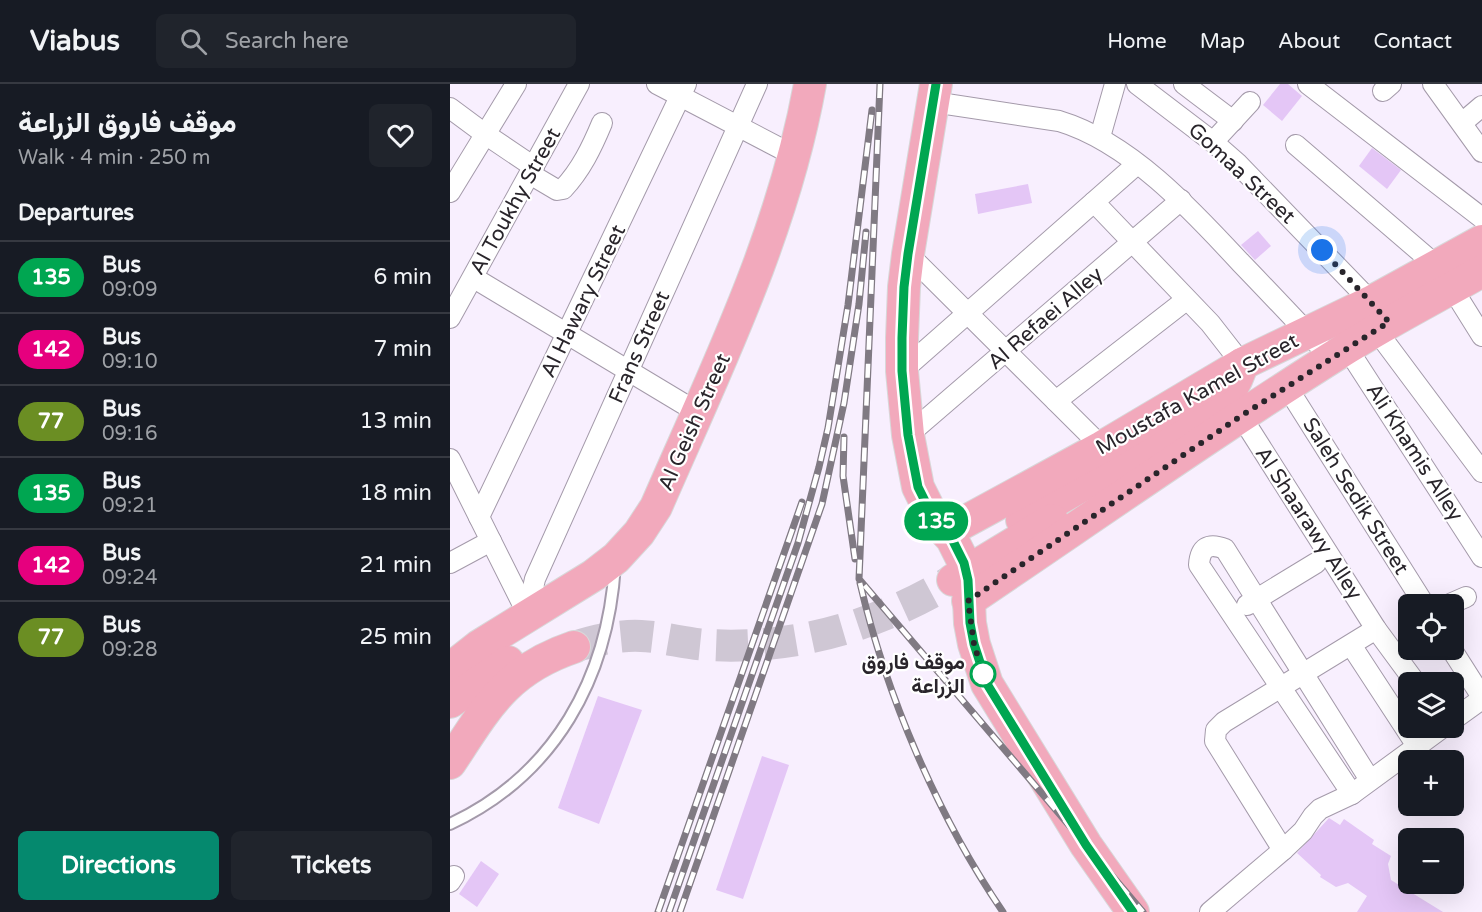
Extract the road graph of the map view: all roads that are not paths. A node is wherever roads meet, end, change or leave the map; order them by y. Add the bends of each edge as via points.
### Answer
1 (516, 84) edge
2 (579, 84) edge
3 (657, 84) edge
4 (757, 84) edge
5 (810, 84) edge
6 (1114, 84) edge
7 (1137, 84) edge
8 (1184, 84) edge
9 (1433, 84) edge
10 (1315, 86) edge
11 (683, 90) edge
12 (935, 93) edge
13 (1250, 102) dead end
14 (1482, 106) edge
15 (450, 108) edge
16 (1233, 121) junction
17 (602, 123) dead end
18 (1462, 123) junction
19 (737, 126) junction
20 (485, 134) junction
21 (1100, 137) junction
22 (1214, 142) junction
23 (1296, 145) dead end
24 (1482, 152) edge
25 (795, 156) junction
26 (1137, 164) junction
27 (532, 170) junction
28 (450, 192) edge
29 (1181, 200) junction
30 (1094, 202) junction
31 (1482, 218) edge
32 (1482, 242) edge
33 (1132, 243) junction
34 (908, 254) junction
35 (1482, 271) edge
36 (474, 278) junction
37 (1445, 278) junction
38 (1186, 300) junction
39 (452, 307) edge
40 (968, 314) junction
41 (1379, 318) junction
42 (567, 333) junction
43 (1308, 333) junction
44 (1482, 336) edge
45 (1006, 350) junction
46 (1339, 353) junction
47 (1242, 364) junction
48 (629, 371) junction
49 (902, 371) junction
50 (1287, 387) junction
51 (1056, 401) junction
52 (698, 412) junction
53 (1241, 416) junction
54 (908, 435) junction
55 (1102, 447) junction
56 (450, 459) edge
57 (1482, 472) edge
58 (478, 517) junction
59 (491, 541) junction
60 (1482, 556) edge
61 (616, 558) junction
62 (450, 563) edge
63 (1316, 563) dead end
64 (957, 567) junction
65 (535, 579) junction
66 (1418, 594) edge
67 (1256, 600) junction
68 (525, 606) junction
69 (1232, 615) junction
70 (1376, 629) junction
71 (1351, 645) junction
72 (1458, 660) edge
73 (450, 669) edge
74 (1408, 672) edge
75 (1303, 674) junction
76 (1281, 687) junction
77 (1482, 698) edge
78 (450, 702) edge
79 (1464, 712) edge
80 (1428, 738) edge
81 (1417, 746) junction
82 (450, 763) edge
83 (1370, 780) junction
84 (1352, 794) junction
85 (450, 824) edge
86 (1283, 850) junction
87 (1133, 912) edge
88 (1210, 912) edge

1 - 20 street
2 - 27 street, Al Toukhy Street
3 - 11 street
4 - 19 street, Frans Street
5 - 25 main road, Al Geish Street
6 - 21 street
7 - 22 street, Gomaa Street
8 - 16 street
9 - 18 street
10 - 31 street
11 - 19 street
11 - 42 street, Al Hawary Street
12 - 21 street, Ali Khamis Alley via 1059,121
12 - 34 main road
13 - 16 street
14 - 18 street
15 - 20 street
16 - 22 street
17 - 27 street via 573,179 563,189 557,190
18 - 24 street
19 - 25 street
19 - 48 street, Frans Street
20 - 27 street
20 - 28 street
21 - 26 street, Ali Khamis Alley
22 - 41 street, Gomaa Street via 1257,182
23 - 37 street
25 - 52 main road, Al Geish Street via 739,321
26 - 29 street, Ali Khamis Alley
26 - 30 street
27 - 36 street, Al Toukhy Street
29 - 33 street, Al Refaei Alley
29 - 43 street, Ali Khamis Alley
30 - 33 street
30 - 40 street
32 - 37 main road, Moustafa Kamel Street
33 - 38 street
33 - 45 street, Al Refaei Alley
34 - 40 street
34 - 49 main road
35 - 37 main road, Moustafa Kamel Street
36 - 39 street, Al Toukhy Street
36 - 42 street
37 - 41 main road, Moustafa Kamel Street
37 - 44 street
38 - 47 street
38 - 51 street
40 - 45 street
40 - 49 street
41 - 43 main road, Moustafa Kamel Street
41 - 46 main road, Moustafa Kamel Street
41 - 57 street, Gomaa Street
42 - 48 street
42 - 58 street, Al Hawary Street
43 - 46 street, Ali Khamis Alley
43 - 47 main road, Moustafa Kamel Street
45 - 51 street
45 - 54 street, Al Refaei Alley
46 - 50 main road, Moustafa Kamel Street
46 - 60 street, Ali Khamis Alley
47 - 55 main road, Moustafa Kamel Street
47 - 64 main road via 1233,388 1210,411
48 - 52 street
48 - 65 street, Frans Street
49 - 54 main road
50 - 53 main road, Moustafa Kamel Street
50 - 64 main road via 1225,415
50 - 66 street, Saleh Sedik Street
51 - 55 street
52 - 61 main road, Al Geish Street via 656,507
53 - 64 main road, Moustafa Kamel Street
53 - 70 street, Al Shaarawy Alley
54 - 64 main road via 918,487
55 - 64 main road, Moustafa Kamel Street
56 - 58 street
58 - 59 street
59 - 62 street
59 - 68 street
61 - 68 main road, Al Geish Street via 594,575
61 - 85 lane via 606,635 588,686 575,709 526,772 484,805
63 - 67 street
64 - 87 main road via 987,684 1086,845
65 - 68 street
65 - 68 street, Frans Street
67 - 69 street
67 - 69 street via 1225,549 1215,545 1206,548 1199,555 1199,565
67 - 75 street
68 - 73 main road, Al Geish Street
69 - 76 street
70 - 71 street
70 - 74 street, Al Shaarawy Alley
71 - 75 street
71 - 81 street
72 - 77 street
75 - 76 street
75 - 83 street
76 - 84 street
76 - 86 street via 1224,722 1216,730 1215,741
77 - 79 street
78 - 82 main road via 548,637 573,638 503,688
80 - 81 street
81 - 83 street
83 - 84 street
84 - 86 street via 1320,809
86 - 88 street

